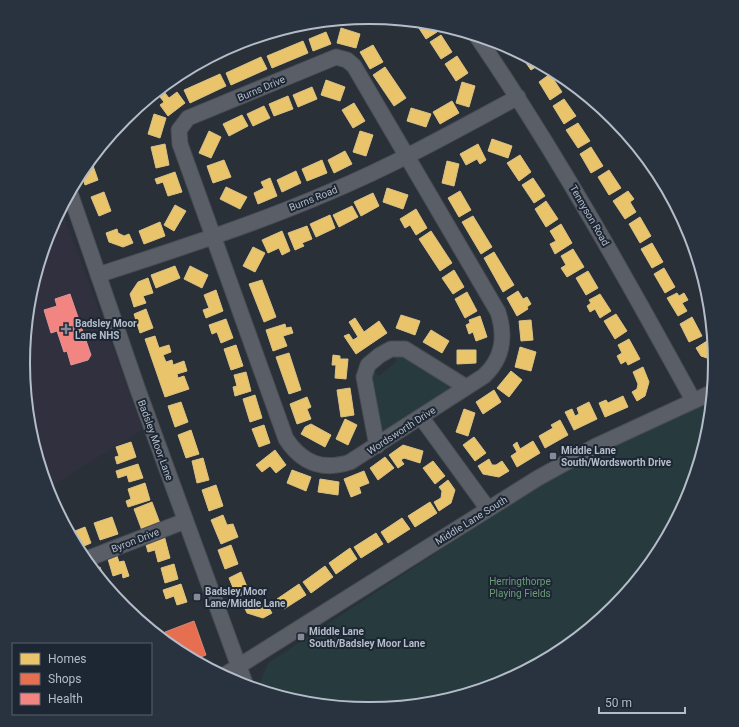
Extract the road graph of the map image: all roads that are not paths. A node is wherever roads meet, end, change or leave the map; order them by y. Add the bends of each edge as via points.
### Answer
1 (481, 43) edge
2 (518, 97) junction
3 (407, 156) junction
4 (72, 199) edge
5 (212, 237) junction
6 (98, 275) junction
7 (466, 387) junction
8 (707, 394) edge
9 (693, 400) junction
10 (421, 417) junction
11 (377, 446) junction
12 (488, 508) junction
13 (185, 521) junction
14 (91, 557) edge
15 (239, 667) junction
16 (229, 672) edge
17 (243, 678) edge

1 - 2 street, Tennyson Road
2 - 3 street, Burns Road
2 - 9 street, Tennyson Road via 608,246
3 - 5 street, Burns Road via 332,191
3 - 5 street, Burns Drive via 354,66 342,58 330,59 188,118 182,124 179,130 180,144
3 - 7 street, Wordsworth Drive via 498,312 502,324 502,348 496,363 484,376
4 - 6 street, Badsley Moor Lane
5 - 6 street, Burns Road
5 - 11 street, Wordsworth Drive via 280,427 292,448 308,461 328,466 350,462
6 - 13 street, Badsley Moor Lane
7 - 10 street, Wordsworth Drive
7 - 11 street via 405,349 391,348 368,365 364,378
8 - 9 street, Middle Lane South
9 - 12 street, Middle Lane South via 596,446
10 - 11 street, Wordsworth Drive
10 - 12 street
12 - 15 street, Middle Lane South
13 - 14 street, Byron Drive
13 - 15 street, Badsley Moor Lane
15 - 16 street, Middle Lane South
15 - 17 street, Badsley Moor Lane

